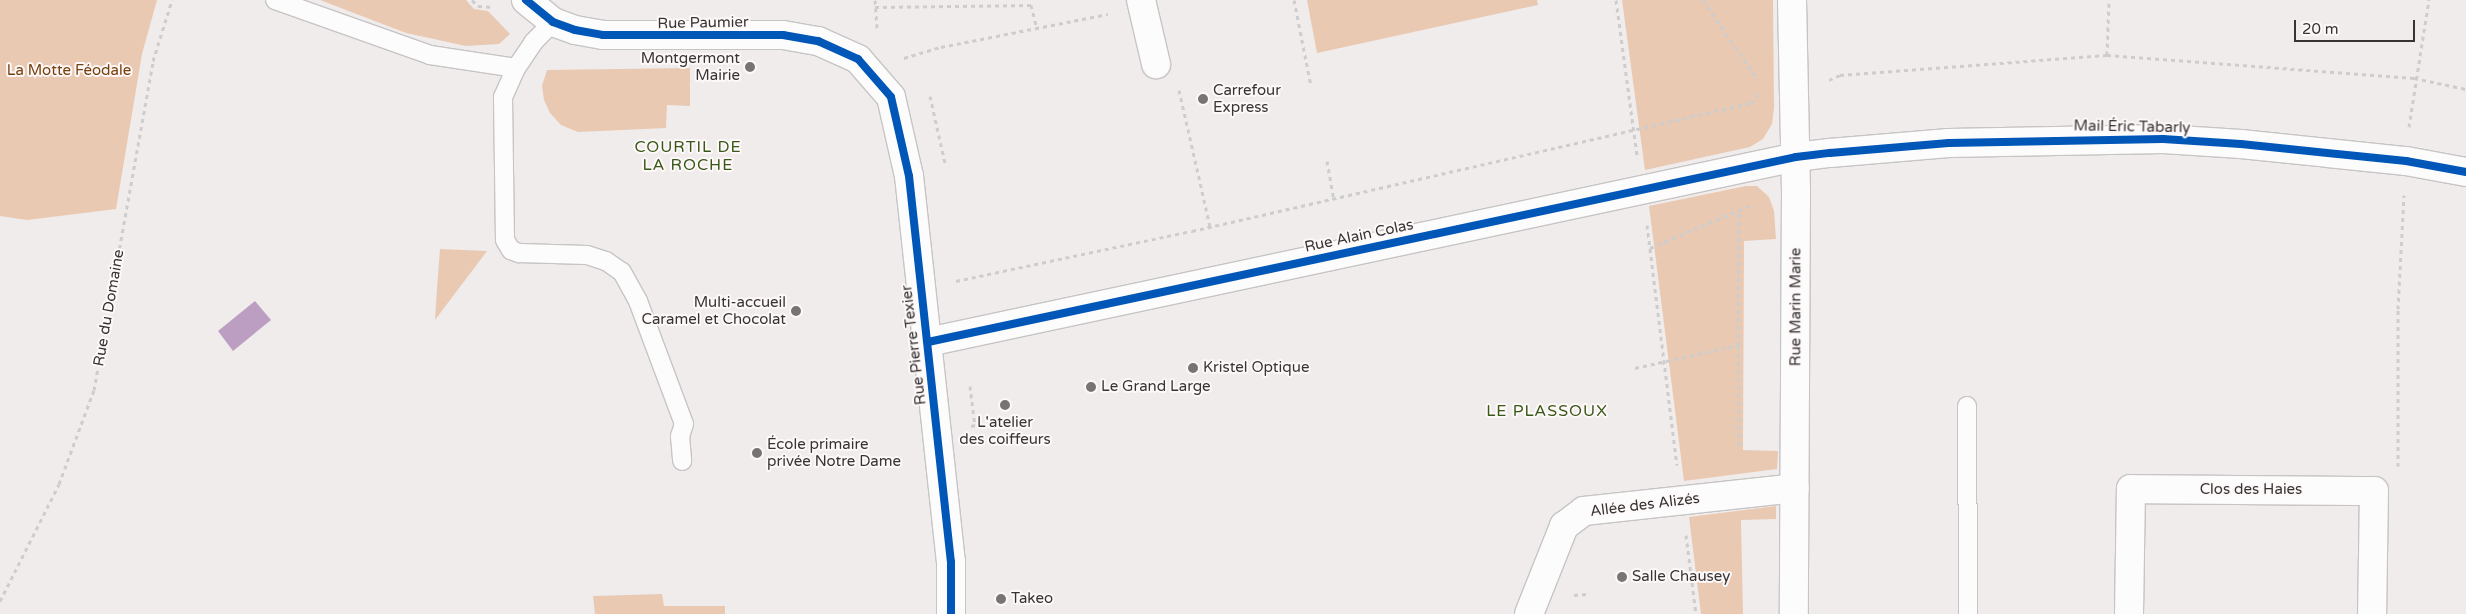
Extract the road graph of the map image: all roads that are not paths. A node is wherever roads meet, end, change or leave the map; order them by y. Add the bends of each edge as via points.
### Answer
1 (275, 0) edge
2 (526, 0) edge
3 (1792, 0) edge
4 (1142, 4) edge
5 (553, 22) junction
6 (1156, 64) dead end
7 (516, 68) junction
8 (878, 78) joint
9 (1796, 157) junction
10 (2466, 172) edge
11 (928, 342) junction
12 (1967, 406) dead end
13 (682, 461) dead end
14 (1795, 488) junction
15 (951, 614) edge
16 (1529, 614) edge
17 (1794, 614) edge
18 (1968, 614) edge
19 (2129, 614) edge
20 (2372, 614) edge

1 - 7 lane via 430,55
2 - 5 street, Rue Paumier
3 - 9 street, Rue Marin Marie
4 - 6 street
5 - 7 lane
5 - 8 street, Rue Paumier via 603,35 783,35 818,41 858,59
7 - 13 lane via 503,97 506,240 511,250 519,253 587,255 606,261 622,272 638,301 684,424 680,436
8 - 11 street, Rue Pierre Texier via 891,97 898,118 909,176
9 - 10 street, Mail Éric Tabarly via 1949,143 2163,139 2406,161
9 - 11 street, Rue Alain Colas
9 - 14 street, Rue Marin Marie
11 - 15 street, Rue Pierre Texier via 952,562
12 - 18 lane
14 - 16 street, Allée des Alizés via 1584,511 1564,526
14 - 17 street, Rue Marin Marie
19 - 20 street, Clos des Haies via 2131,489 2374,491

